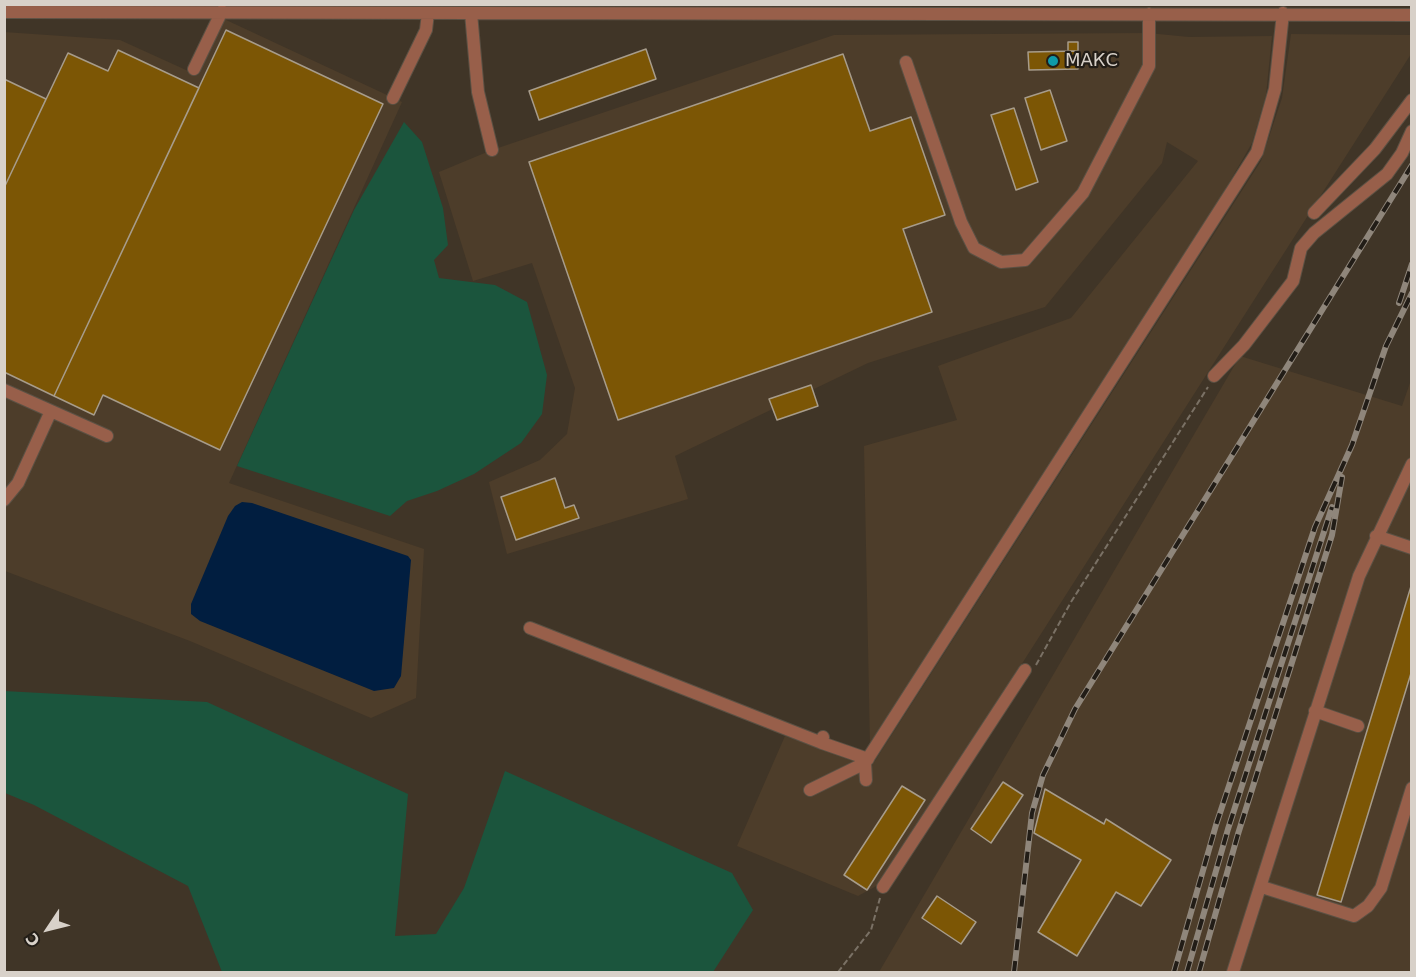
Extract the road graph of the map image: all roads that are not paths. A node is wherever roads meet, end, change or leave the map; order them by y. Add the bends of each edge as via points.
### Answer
1 (236, 8) edge
2 (338, 8) edge
3 (613, 9) edge
4 (1324, 10) edge
5 (222, 11) junction
6 (4, 12) edge
7 (428, 13) junction
8 (471, 13) junction
9 (1283, 13) junction
10 (1149, 14) junction
11 (1412, 15) edge
12 (906, 62) dead end
13 (194, 69) dead end
14 (393, 98) dead end
15 (1410, 103) edge
16 (1412, 119) edge
17 (1412, 130) edge
18 (492, 150) dead end
19 (1314, 213) dead end
20 (1214, 376) road end
21 (4, 390) edge
22 (51, 411) junction
23 (106, 436) dead end
24 (1412, 464) edge
25 (4, 500) edge
26 (1376, 536) junction
27 (1412, 548) edge
28 (530, 628) dead end
29 (1025, 670) road end
30 (1315, 711) junction
31 (1358, 726) dead end
32 (867, 761) junction
33 (866, 780) dead end
34 (1412, 788) edge
35 (810, 790) dead end
36 (883, 887) road end
37 (1262, 887) junction
38 (1233, 972) edge

1 - 2 street
1 - 5 street
2 - 7 street
3 - 8 street
3 - 10 street
4 - 9 street
4 - 11 street
5 - 6 street
5 - 13 street
7 - 8 street
7 - 14 street via 426,30
8 - 18 street via 478,92
9 - 10 street
9 - 32 street via 1275,89 1257,152
10 - 12 street via 1149,66 1083,193 1025,260 1001,262 974,248 961,222
15 - 16 street
15 - 19 street via 1375,149
17 - 20 street via 1387,174 1301,248 1293,281 1244,345
21 - 22 street
22 - 23 street
22 - 25 street via 18,483
24 - 26 street
26 - 27 street
26 - 30 street
28 - 32 street via 823,740
29 - 36 street
30 - 31 street
30 - 37 street
32 - 33 street
32 - 35 street
34 - 37 street via 1381,888 1368,906 1354,916
37 - 38 street

